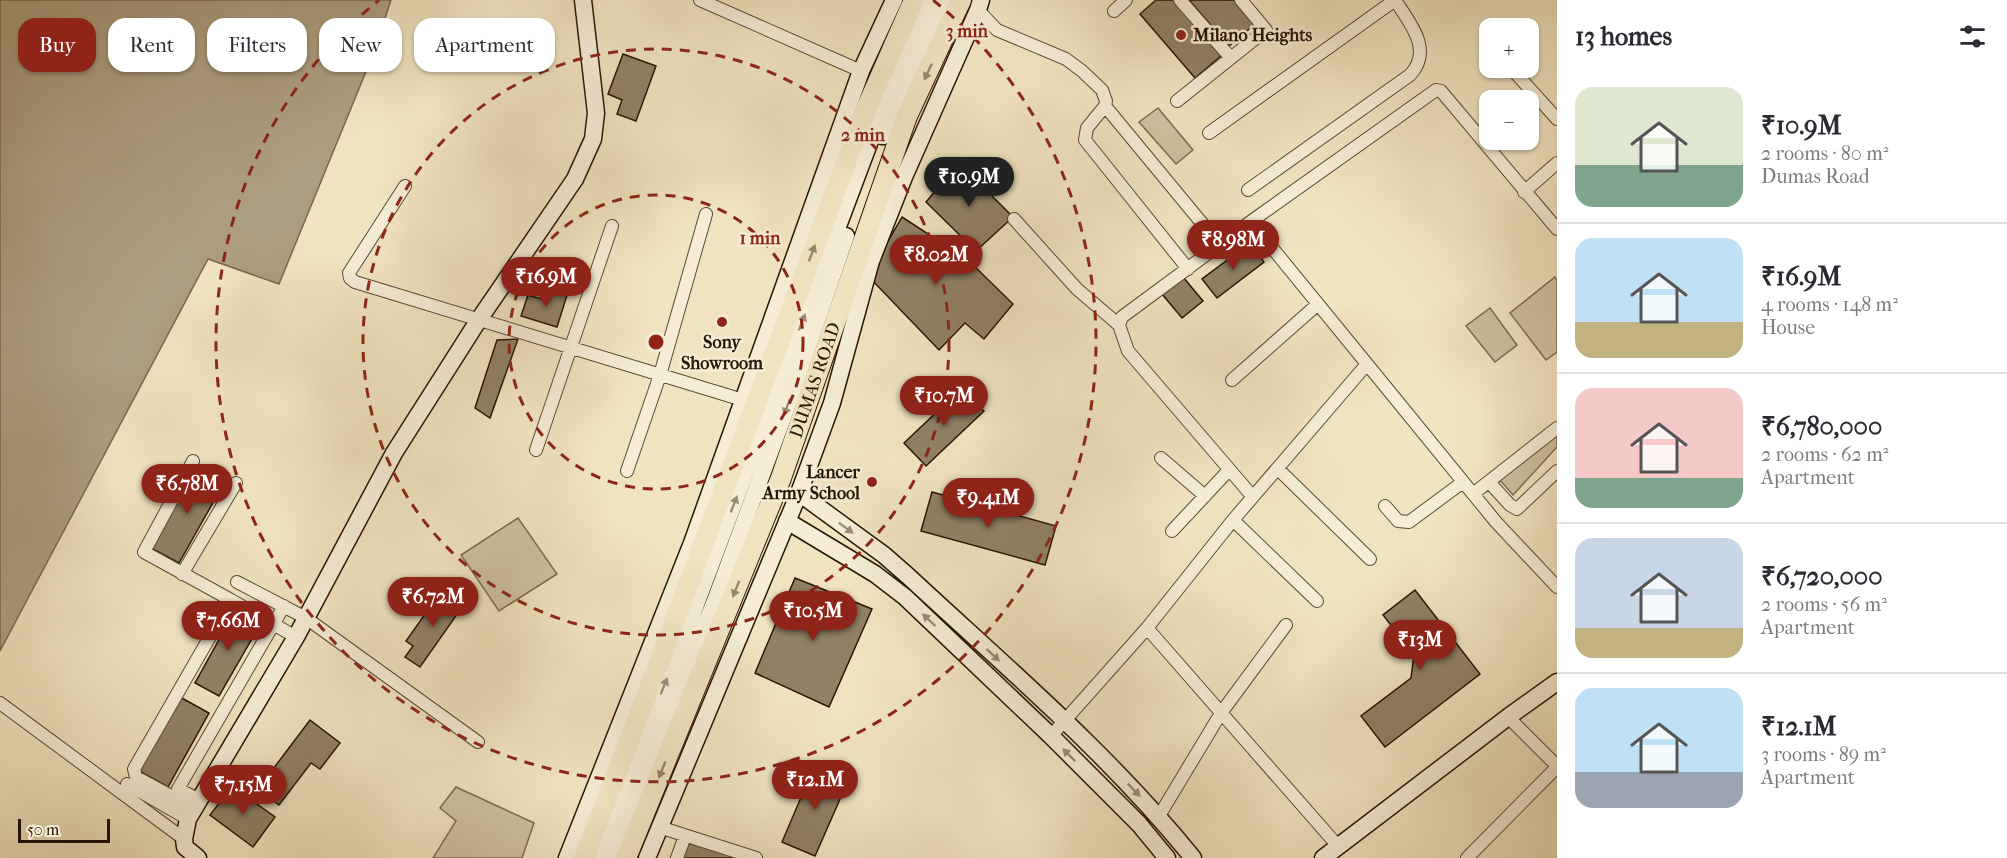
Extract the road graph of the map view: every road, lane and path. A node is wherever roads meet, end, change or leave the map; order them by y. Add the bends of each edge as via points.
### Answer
1 (583, 0) edge
2 (700, 0) edge
3 (894, 0) edge
4 (914, 0) edge
5 (932, 0) edge
6 (945, 0) edge
7 (961, 0) edge
8 (1126, 0) edge
9 (1180, 0) edge
10 (1241, 0) edge
11 (1395, 0) edge
12 (980, 5) edge
13 (1114, 11) dead end
14 (1232, 58) junction
15 (861, 71) junction
16 (1520, 78) edge
17 (1177, 101) dead end
18 (1105, 106) junction
19 (1557, 119) edge
20 (1209, 133) dead end
21 (1557, 163) edge
22 (405, 186) dead end
23 (1248, 190) dead end
24 (1524, 192) junction
25 (706, 214) dead end
26 (1014, 219) dead end
27 (1251, 222) junction
28 (612, 226) dead end
29 (1557, 229) edge
30 (1220, 245) junction
31 (1188, 269) junction
32 (1318, 304) junction
33 (478, 321) junction
34 (1119, 326) junction
35 (570, 348) junction
36 (1367, 364) junction
37 (660, 375) junction
38 (1232, 380) dead end
39 (744, 400) junction
40 (1557, 428) edge
41 (536, 450) dead end
42 (1161, 459) dead end
43 (193, 461) dead end
44 (1278, 469) junction
45 (1229, 470) junction
46 (627, 471) dead end
47 (1557, 471) edge
48 (1463, 482) junction
49 (1489, 482) junction
50 (236, 483) dead end
51 (799, 493) junction
52 (1473, 494) junction
53 (1205, 496) junction
54 (1253, 497) junction
55 (1385, 506) dead end
56 (1233, 520) junction
57 (787, 521) junction
58 (1172, 531) dead end
59 (1370, 559) dead end
60 (183, 574) junction
61 (237, 582) dead end
62 (1557, 586) edge
63 (231, 600) junction
64 (1317, 601) dead end
65 (284, 606) junction
66 (306, 618) junction
67 (1286, 625) dead end
68 (272, 627) junction
69 (1147, 628) junction
70 (294, 639) junction
71 (1557, 682) edge
72 (0, 703) edge
73 (1221, 713) junction
74 (1508, 717) junction
75 (1065, 720) junction
76 (1051, 736) junction
77 (478, 742) dead end
78 (1557, 766) edge
79 (127, 784) dead end
80 (173, 798) junction
81 (194, 809) junction
82 (1159, 816) junction
83 (659, 827) junction
84 (685, 836) junction
85 (184, 839) junction
86 (1337, 845) junction
87 (198, 858) edge
88 (567, 858) edge
89 (584, 858) edge
90 (596, 858) edge
91 (610, 858) edge
92 (626, 858) edge
93 (646, 858) edge
94 (677, 858) edge
95 (756, 858) edge
96 (1167, 858) edge
97 (1193, 858) edge
98 (1323, 858) edge
99 (1467, 858) edge

1 - 33 street via 596,113 593,139 575,178
2 - 15 street
3 - 15 street
89 -> 4 main road via 867,107
90 -> 5 street via 686,631 882,109
6 -> 91 street via 887,126 715,602
7 -> 92 main road, DUMAS ROAD via 907,116 781,478
8 - 13 street
9 - 14 street
10 - 14 street via 1266,30
11 - 20 street
11 - 23 street via 1416,34 1420,47 1417,68
12 - 18 street via 998,30 1066,59 1082,70 1102,90
12 - 51 street via 871,261 832,403
14 - 17 street
15 - 39 street
16 - 19 street
18 - 30 street
18 - 31 street via 1087,128 1085,140
21 - 24 street
22 - 33 street via 352,266 350,278
24 - 27 street via 1441,91 1436,90
24 - 29 street
25 - 37 street
26 - 34 street via 1077,289
27 - 30 street
27 - 32 street
28 - 35 street
30 - 31 street
31 - 34 street via 1122,317
32 - 36 street
32 - 38 street
33 - 35 street
33 - 66 street via 394,453
34 - 45 street via 1128,351
35 - 37 street
35 - 41 street
36 - 44 street
36 - 48 street
37 - 39 street
37 - 46 street
39 - 88 street via 692,543
40 - 49 street
42 - 53 street
43 - 60 street via 144,552
44 - 54 street
44 - 59 street
45 - 53 street
45 - 54 street
47 - 49 street via 1517,508
48 - 52 street
48 - 55 street via 1409,522 1398,521
49 - 52 street
50 - 60 street
51 - 57 street
51 -> 75 street via 909,576
52 - 62 street
53 - 58 street
54 - 56 street
56 - 64 street
56 - 69 street
76 -> 57 street via 905,597 875,574
57 - 83 street
60 - 63 street
61 - 65 street
63 - 68 street
63 - 80 street via 134,770 136,777
65 - 66 street
65 - 68 street
66 - 70 street
66 - 77 street
67 - 73 street
68 - 70 street
68 - 80 street
69 - 73 street
69 - 75 street
70 - 81 street
71 - 74 street
72 - 85 street
73 - 82 street
73 - 86 street
74 - 78 street
74 - 86 street
75 - 76 street
75 -> 82 street
96 -> 76 street via 1139,824
78 - 99 street
79 - 80 street
80 - 81 street
80 - 81 street
81 - 85 street
82 - 97 street
83 - 84 street
83 - 93 street
84 - 94 street
84 - 95 street
85 - 87 street via 184,848
86 - 98 street

